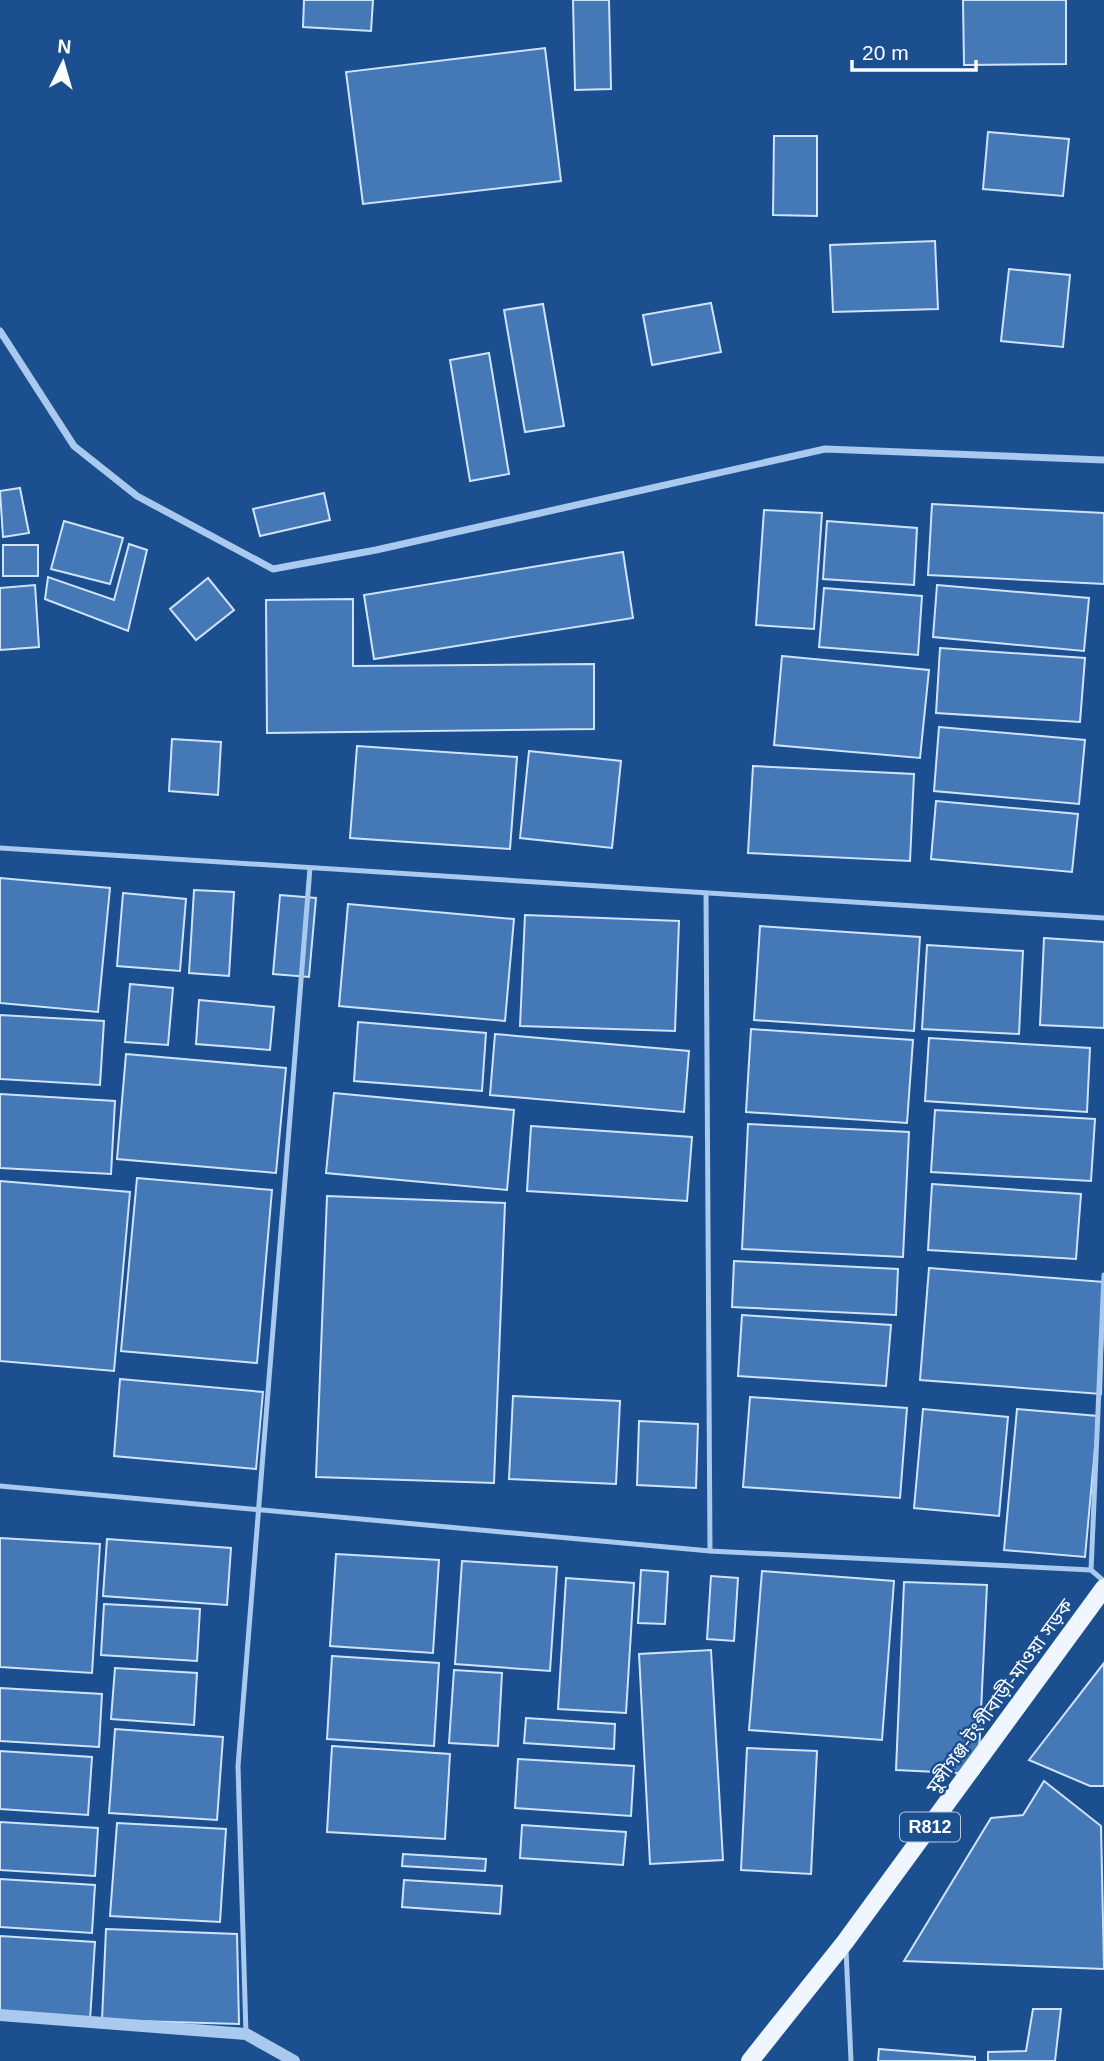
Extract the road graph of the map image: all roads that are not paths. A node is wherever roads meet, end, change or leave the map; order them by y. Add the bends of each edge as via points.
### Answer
1 (0, 331) edge
2 (1104, 460) edge
3 (0, 848) edge
4 (310, 868) junction
5 (706, 893) junction
6 (1104, 918) edge
7 (1104, 1275) edge
8 (0, 1486) edge
9 (258, 1511) junction
10 (710, 1551) junction
11 (1091, 1570) junction
12 (1104, 1581) edge
13 (1104, 1588) edge
14 (845, 1942) junction
15 (0, 2015) edge
16 (246, 2034) junction
17 (294, 2061) edge
18 (750, 2061) edge
19 (851, 2061) edge

1 - 2 street via 74,446 137,496 273,569 825,449
3 - 4 lane
4 - 5 lane
4 - 9 lane
5 - 6 lane
5 - 10 lane
7 - 11 lane
8 - 9 lane
9 - 10 lane
9 - 16 lane via 238,1766
10 - 11 lane
11 - 12 lane
13 - 14 main road, মুন্সীগঞ্জ-টংগীবাড়ী-মাওয়া সড়ক / R812
14 - 18 main road, মুন্সীগঞ্জ-টংগীবাড়ী-মাওয়া সড়ক / R812
14 - 19 lane
15 - 16 street
16 - 17 street

